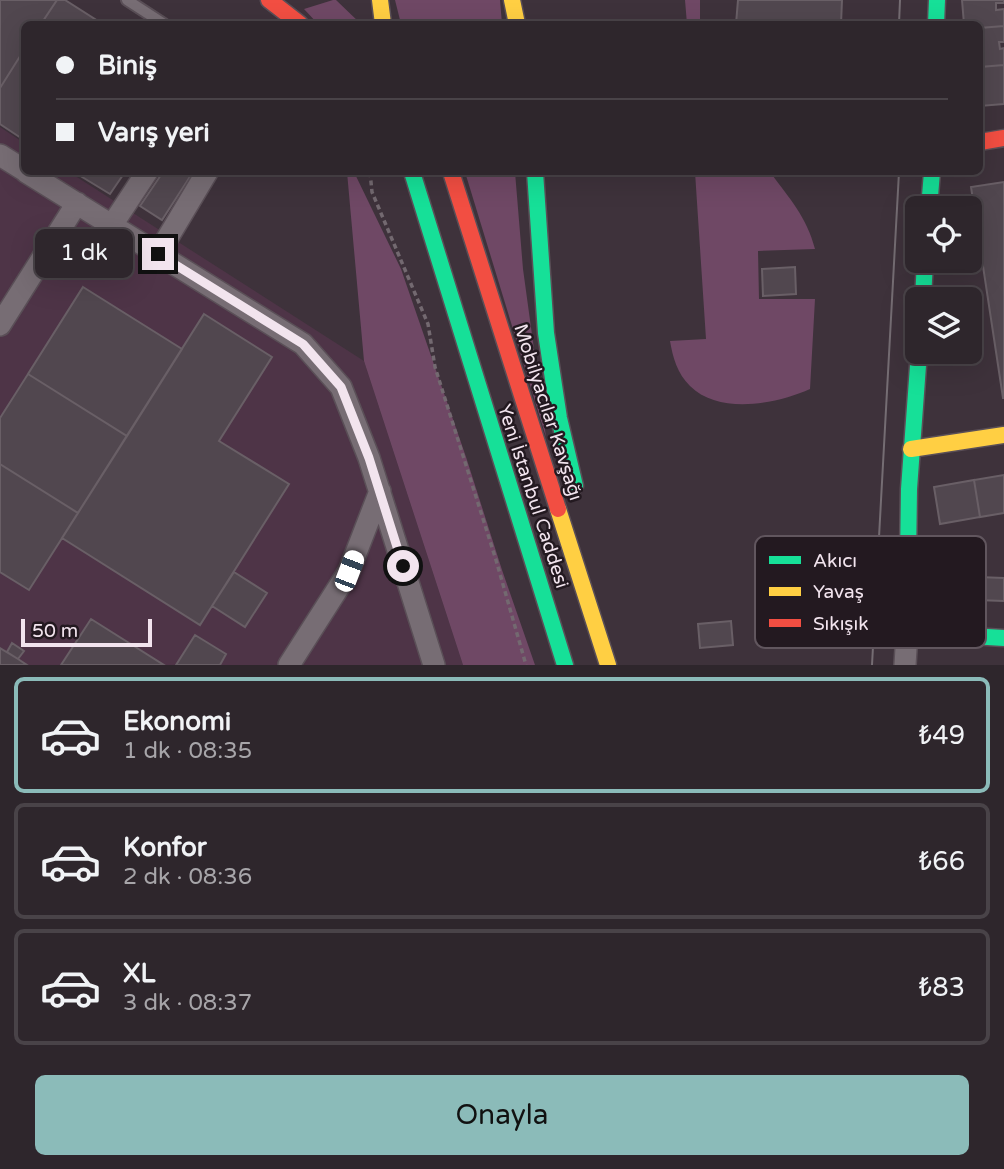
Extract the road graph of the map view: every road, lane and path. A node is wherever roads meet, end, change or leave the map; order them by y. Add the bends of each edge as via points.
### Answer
1 (127, 0) edge
2 (269, 0) edge
3 (380, 0) edge
4 (385, 0) edge
5 (512, 0) edge
6 (522, 0) edge
7 (937, 0) edge
8 (159, 21) edge
9 (294, 21) edge
10 (384, 21) edge
11 (384, 21) edge
12 (516, 21) edge
13 (523, 21) edge
14 (936, 21) edge
15 (1004, 138) edge
16 (983, 142) edge
17 (0, 155) edge
18 (21, 168) edge
19 (32, 175) edge
20 (145, 175) edge
21 (205, 175) edge
22 (370, 175) edge
23 (413, 175) edge
24 (452, 175) edge
25 (534, 175) edge
26 (932, 175) edge
27 (930, 196) edge
28 (77, 203) junction
29 (113, 225) junction
30 (416, 237) dead end
31 (158, 254) junction
32 (0, 325) edge
33 (463, 339) junction
34 (918, 364) edge
35 (1004, 435) edge
36 (911, 449) junction
37 (380, 491) junction
38 (579, 502) dead end
39 (908, 536) edge
40 (986, 637) edge
41 (1004, 638) edge
42 (289, 665) edge
43 (434, 665) edge
44 (526, 665) edge
45 (565, 665) edge
46 (608, 665) edge

1 - 8 lane
2 - 9 main road
3 - 10 main road
4 - 11 main road
5 - 12 main road
6 - 13 main road
7 - 14 main road
15 - 16 main road
17 - 18 street
19 - 28 street
20 - 29 street
21 - 31 street
22 - 44 path via 372,192 428,324 435,368
23 - 33 main road
24 - 46 main road, Mobilyacılar Kavşağı
25 - 38 main road, Mobilyacılar Kavşağı via 546,333 559,418
26 - 27 main road
28 - 29 street
28 - 32 street
29 - 31 street
30 - 33 main road via 436,289
31 - 37 street via 303,344 341,387
33 - 45 main road, Yeni İstanbul Caddesi
34 - 36 main road
35 - 36 main road
36 - 39 main road
37 - 42 street via 349,571
37 - 43 street
40 - 41 main road

